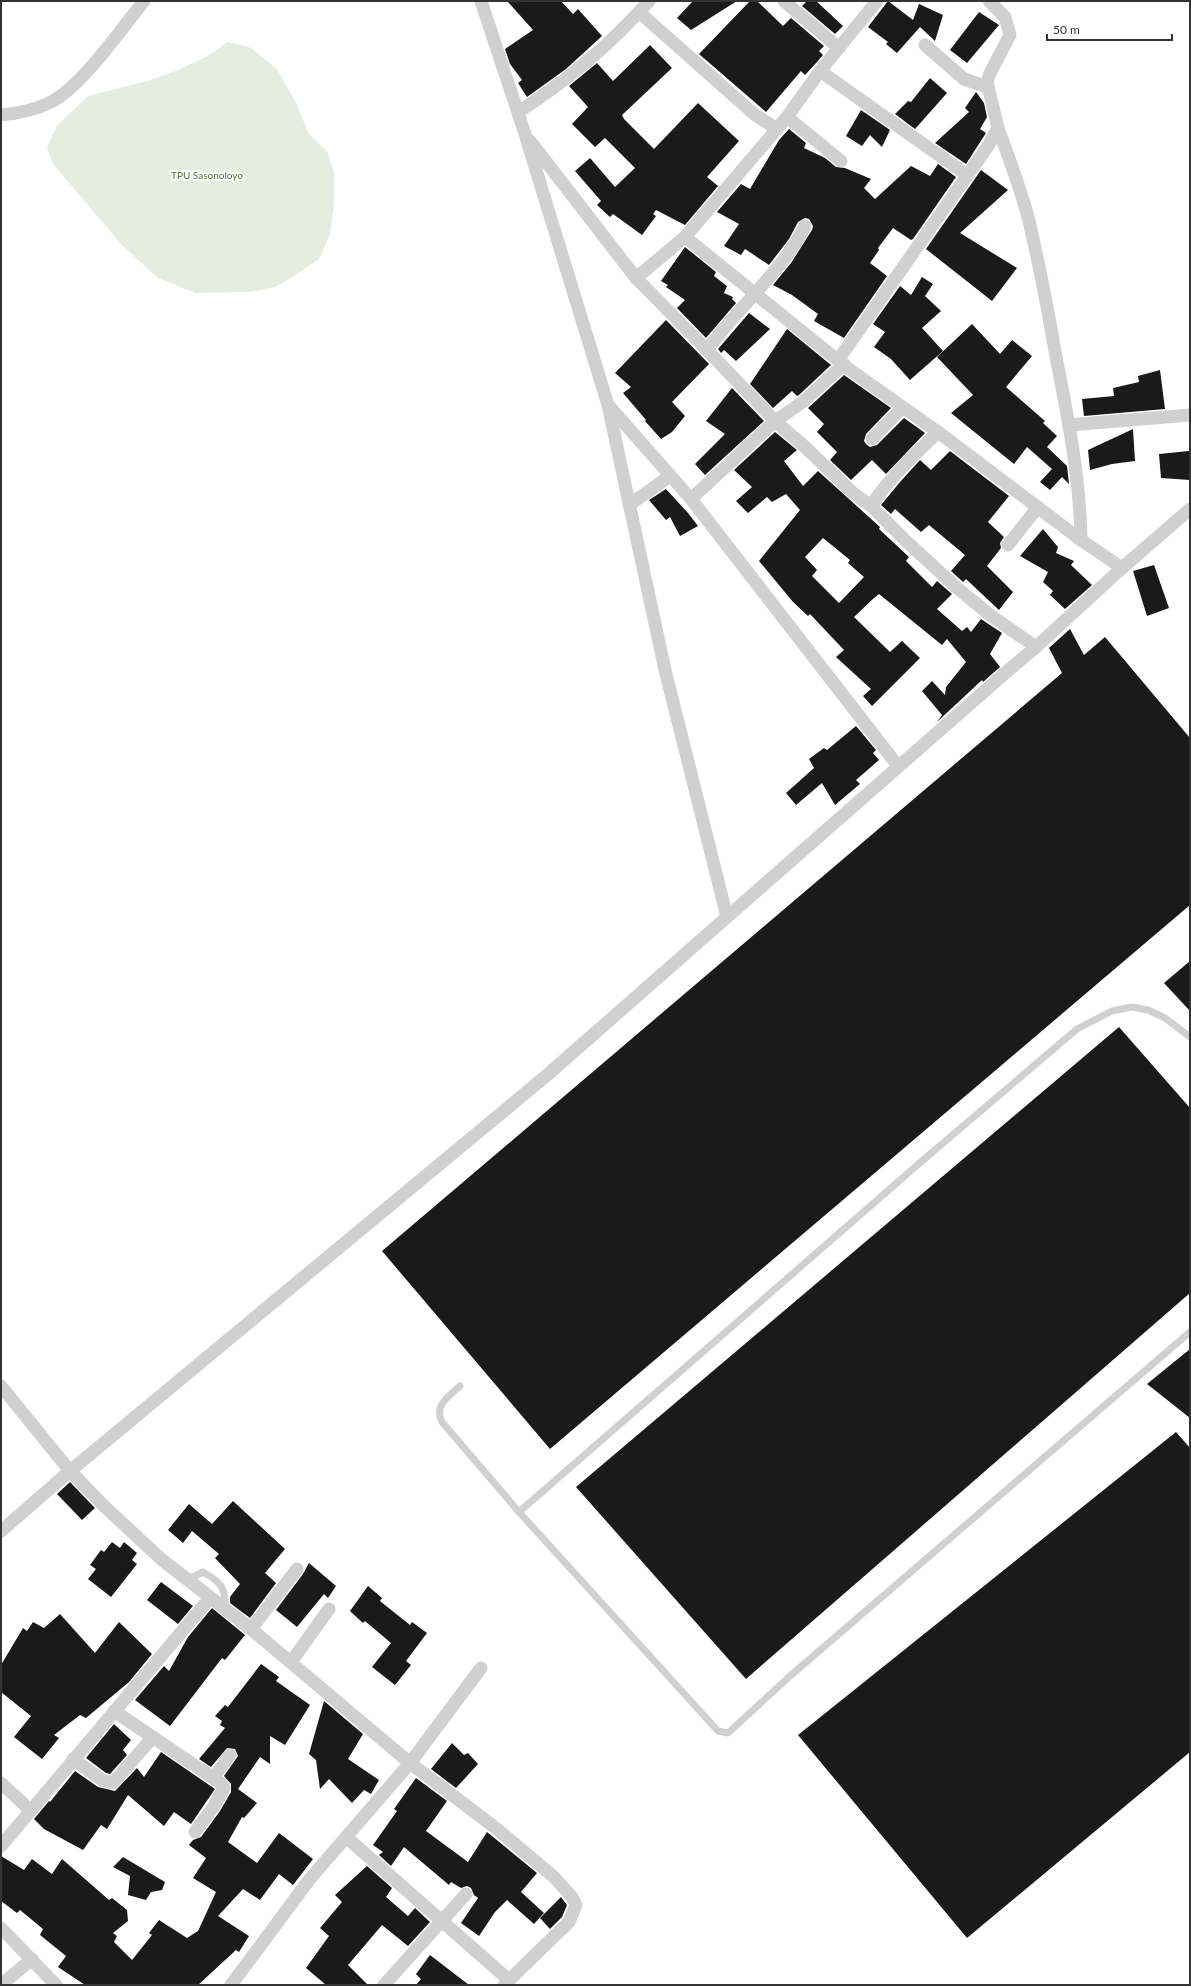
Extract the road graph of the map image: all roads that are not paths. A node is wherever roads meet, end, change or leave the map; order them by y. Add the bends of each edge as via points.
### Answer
1 (144, 1) edge
2 (481, 1) edge
3 (649, 1) edge
4 (784, 1) edge
5 (877, 1) edge
6 (989, 1) edge
7 (639, 12) junction
8 (925, 45) dead end
9 (839, 48) junction
10 (820, 71) junction
11 (987, 87) junction
12 (518, 112) junction
13 (1, 115) edge
14 (787, 117) junction
15 (998, 128) junction
16 (777, 129) junction
17 (525, 134) junction
18 (841, 161) dead end
19 (967, 175) junction
20 (805, 226) dead end
21 (685, 237) junction
22 (636, 278) junction
23 (754, 293) junction
24 (707, 350) junction
25 (841, 362) junction
26 (608, 405) junction
27 (902, 408) junction
28 (1190, 415) edge
29 (775, 421) junction
30 (1070, 425) junction
31 (938, 432) junction
32 (872, 440) dead end
33 (670, 476) junction
34 (691, 499) junction
35 (629, 505) junction
36 (871, 506) junction
37 (1038, 507) junction
38 (1190, 509) edge
39 (1081, 540) junction
40 (1008, 545) dead end
41 (1122, 568) junction
42 (1036, 648) junction
43 (898, 766) junction
44 (727, 917) junction
45 (1190, 1037) edge
46 (1190, 1332) edge
47 (1, 1386) edge
48 (460, 1386) dead end
49 (70, 1471) junction
50 (519, 1512) junction
51 (1, 1531) edge
52 (297, 1569) dead end
53 (187, 1580) junction
54 (210, 1598) junction
55 (225, 1608) junction
56 (329, 1609) dead end
57 (250, 1629) junction
58 (291, 1662) junction
59 (481, 1668) dead end
60 (114, 1711) junction
61 (153, 1737) junction
62 (230, 1755) dead end
63 (73, 1759) junction
64 (410, 1763) junction
65 (213, 1778) junction
66 (1, 1783) edge
67 (30, 1810) junction
68 (195, 1832) dead end
69 (346, 1837) junction
70 (1, 1846) edge
71 (466, 1894) dead end
72 (442, 1922) junction
73 (1, 1928) edge
74 (32, 1959) junction
75 (507, 1983) edge
76 (1, 1985) edge
77 (56, 1985) edge
78 (231, 1985) edge
79 (384, 1985) edge

1 - 13 street via 79,80 65,93 51,102 34,108
2 - 12 street
3 - 7 street
4 - 9 street
5 - 9 street
6 - 11 street via 1005,17 1010,35 990,73
7 - 12 street via 611,41 556,88
7 - 16 street via 754,114
8 - 11 street via 964,79
9 - 10 street
10 - 14 street
10 - 19 street
11 - 15 street
12 - 17 street
14 - 16 street
14 - 18 street
15 - 19 street
15 - 30 street via 1028,217
16 - 21 street
17 - 22 street
17 - 26 street
19 - 25 street
20 - 23 street via 790,251
21 - 22 street
21 - 23 street
22 - 24 street
23 - 24 street
23 - 25 street
24 - 29 street
25 - 27 street
25 - 29 street via 804,401
26 - 33 street
26 - 35 street
27 - 31 street
27 - 32 street
28 - 30 street
29 - 34 street
29 - 36 street
30 - 39 street via 1081,510
31 - 36 street via 879,493
31 - 37 street
33 - 34 street
33 - 35 street
34 - 43 street
35 - 44 street via 665,670
36 - 42 street via 956,587
37 - 39 street
37 - 40 street
38 - 41 street
39 - 41 street
41 - 42 street
42 - 43 street
43 - 44 street
44 - 49 street via 546,1076
45 - 50 lane via 1165,1018 1148,1010 1132,1007 1112,1011 1077,1029
46 - 50 lane via 790,1676 728,1733 718,1731
47 - 49 street
48 - 50 lane via 440,1406 440,1418
49 - 51 street
49 - 53 street via 137,1537
52 - 57 street
53 - 54 street
53 - 55 lane via 203,1572 219,1582 226,1594
54 - 55 street
54 - 60 street
55 - 57 street
56 - 58 street
57 - 58 street
58 - 64 street
59 - 64 street
60 - 61 street
60 - 63 street
61 - 63 street via 113,1783 106,1783 96,1777
61 - 65 street
62 - 65 street
63 - 67 street
64 - 69 street
64 - 75 street via 498,1829 554,1877 572,1896 576,1905 569,1922
65 - 68 street via 224,1788
66 - 67 street
67 - 70 street
69 - 72 street
69 - 78 street via 309,1880
71 - 72 street
72 - 75 street
72 - 79 street
73 - 74 street
74 - 76 street
74 - 77 street

